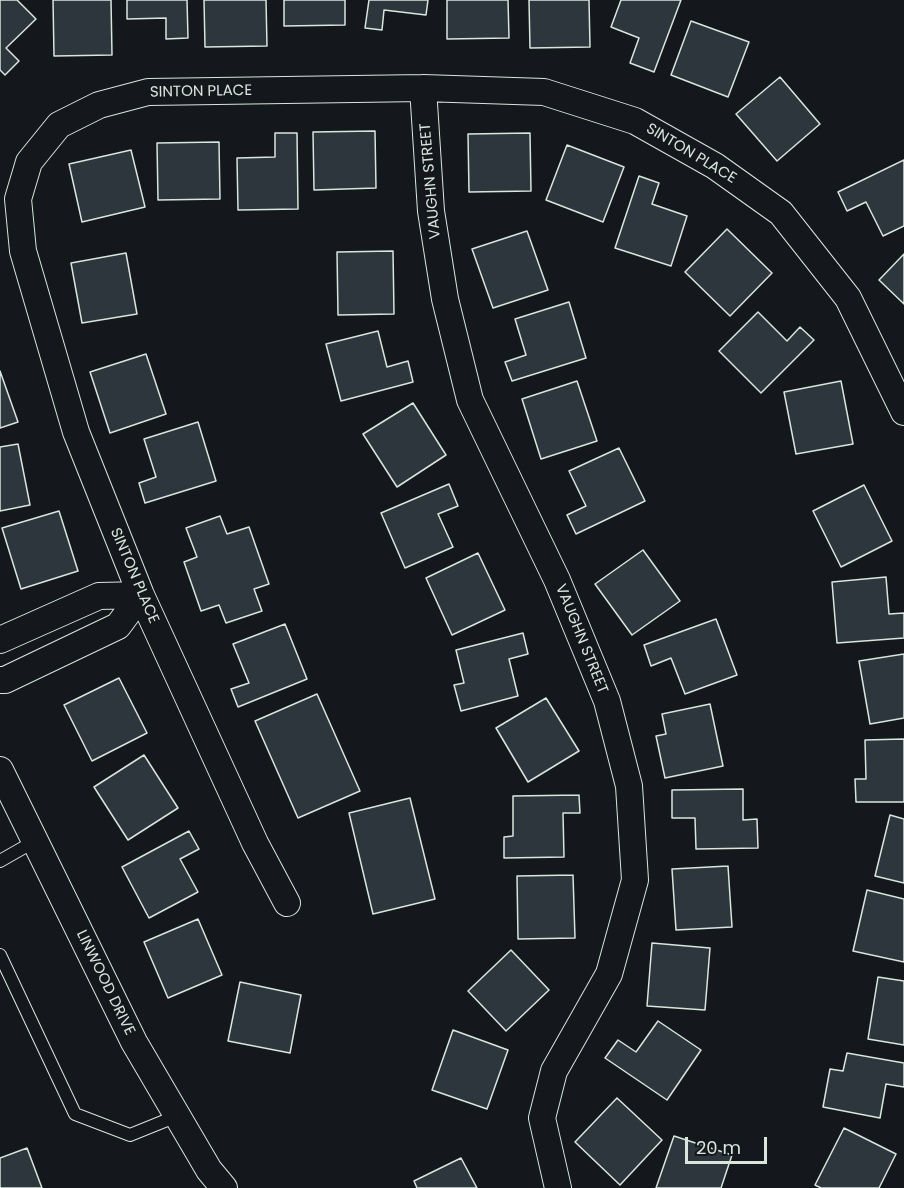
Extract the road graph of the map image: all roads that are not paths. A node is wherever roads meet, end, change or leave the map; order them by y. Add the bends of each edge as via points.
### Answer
1 (423, 88) junction
2 (904, 412) edge
3 (141, 595) junction
4 (0, 640) edge
5 (0, 680) edge
6 (0, 770) edge
7 (35, 841) junction
8 (0, 861) edge
9 (287, 903) dead end
10 (0, 955) edge
11 (177, 1116) junction
12 (224, 1188) edge
13 (558, 1188) edge

1 - 2 street, SINTON PLACE via 544,92 634,121 715,166 781,213 848,298
1 - 3 street, SINTON PLACE via 148,92 99,105 59,125 29,162 18,199 23,251 76,432
1 - 13 street, VAUGHN STREET via 433,222 445,299 470,400 557,580 607,701 629,786 635,880 609,974 554,1071 542,1118
3 - 4 street via 99,596
3 - 5 street via 118,626
3 - 9 street, SINTON PLACE via 255,843
6 - 7 street, LINWOOD DRIVE
7 - 8 lane
7 - 11 street, LINWOOD DRIVE via 134,1042
10 - 11 lane via 75,1114 130,1135
11 - 12 street, LINWOOD DRIVE

